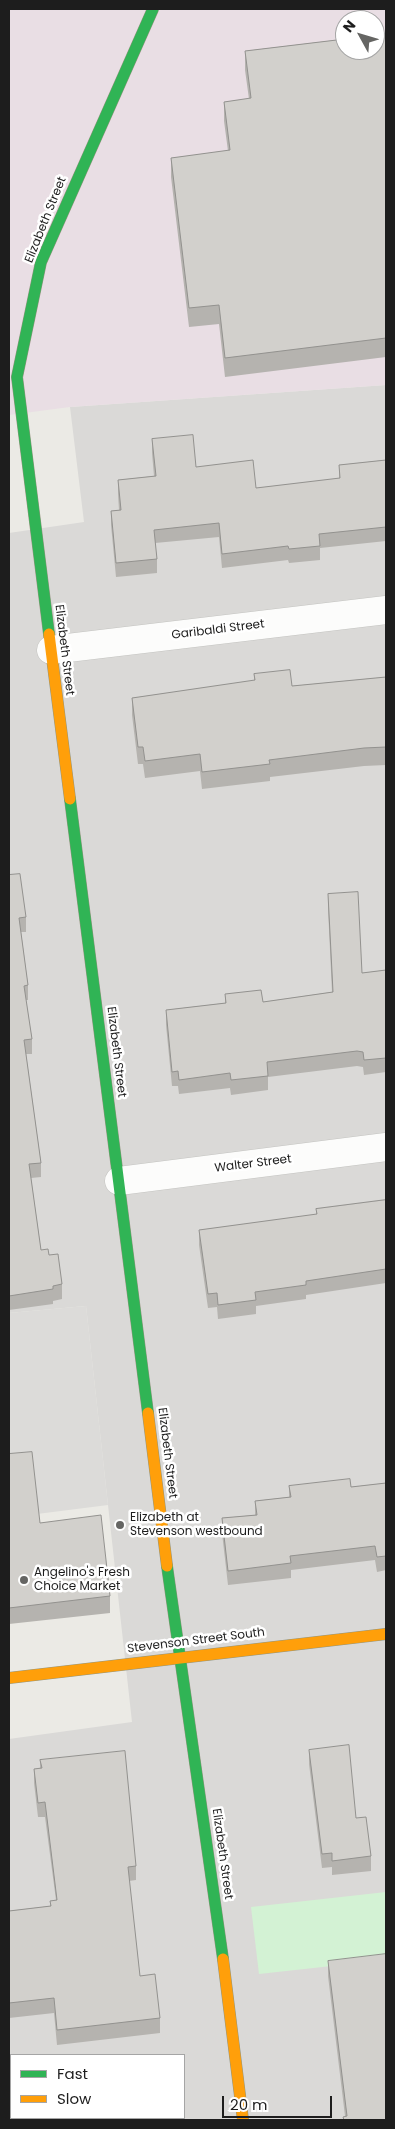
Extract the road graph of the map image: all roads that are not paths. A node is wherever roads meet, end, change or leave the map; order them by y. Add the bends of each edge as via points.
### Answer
1 (153, 9) edge
2 (386, 610) edge
3 (50, 650) junction
4 (386, 1147) edge
5 (119, 1181) junction
6 (386, 1634) edge
7 (179, 1657) junction
8 (9, 1678) edge
9 (243, 2120) edge

1 - 3 main road, Elizabeth Street via 41,262 17,378
2 - 3 street, Garibaldi Street
3 - 5 main road, Elizabeth Street
4 - 5 street, Walter Street
5 - 7 main road, Elizabeth Street
6 - 7 main road, Stevenson Street South
7 - 8 main road, Stevenson Street South
7 - 9 main road, Elizabeth Street via 222,1948

